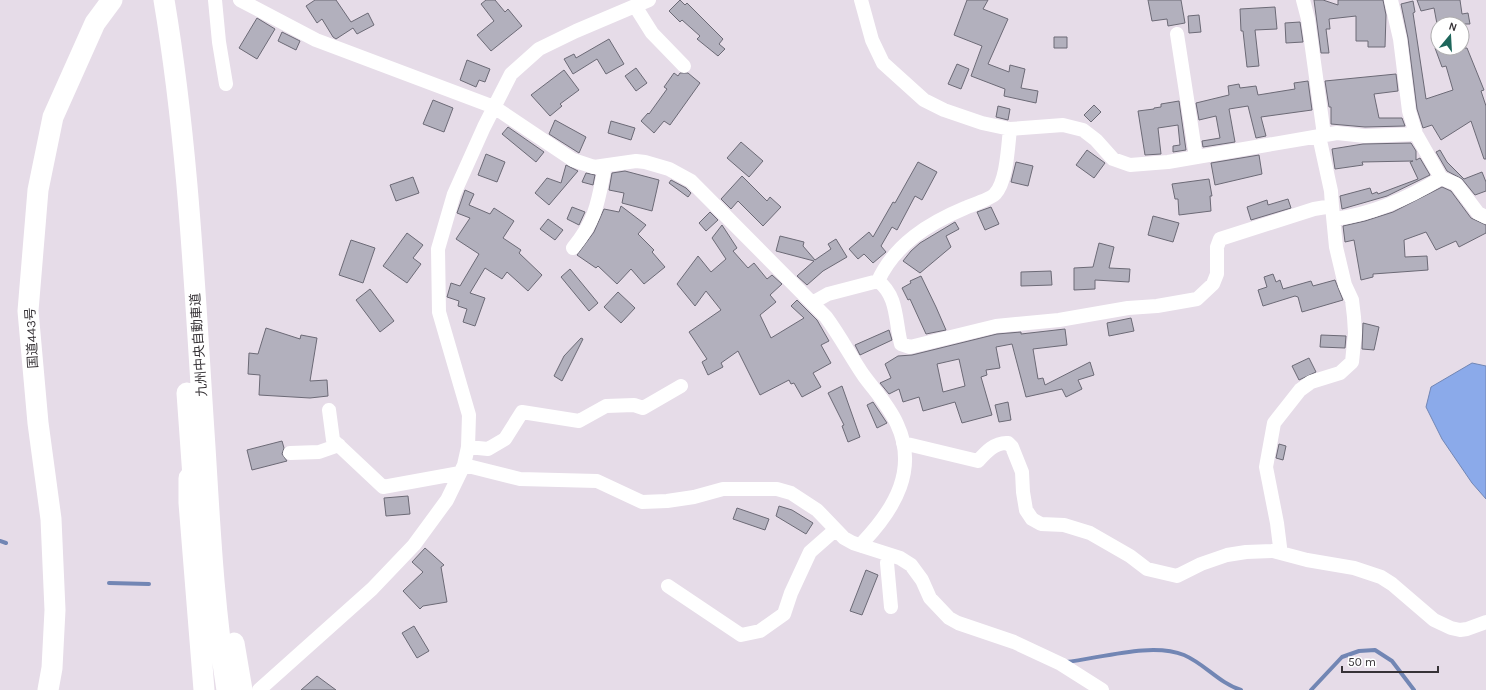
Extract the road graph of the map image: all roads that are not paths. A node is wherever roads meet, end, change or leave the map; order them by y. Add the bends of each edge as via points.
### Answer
1 (112, 0) edge
2 (152, 0) edge
3 (164, 0) edge
4 (215, 0) edge
5 (240, 0) edge
6 (649, 0) edge
7 (861, 0) edge
8 (1303, 0) edge
9 (1391, 0) edge
10 (634, 6) junction
11 (162, 23) junction
12 (1177, 34) dead end
13 (684, 66) dead end
14 (226, 84) dead end
15 (494, 107) junction
16 (1010, 129) junction
17 (1416, 134) junction
18 (1321, 135) junction
19 (1196, 157) junction
20 (605, 166) junction
21 (1441, 178) junction
22 (1334, 212) junction
23 (1486, 217) edge
24 (573, 248) dead end
25 (878, 281) junction
26 (812, 303) junction
27 (681, 386) dead end
28 (329, 410) dead end
29 (903, 443) junction
30 (339, 446) junction
31 (468, 447) junction
32 (197, 449) junction
33 (290, 453) dead end
34 (462, 469) junction
35 (836, 530) junction
36 (862, 546) junction
37 (1279, 552) junction
38 (889, 555) junction
39 (668, 586) dead end
40 (891, 607) dead end
41 (1486, 622) edge
42 (256, 689) edge
43 (48, 690) edge
44 (204, 690) edge
45 (214, 690) edge
46 (227, 690) edge
47 (1102, 690) edge

1 - 43 highway, 国道443号 via 95,23 53,117 38,190 28,311 38,423 51,519 55,610 52,668
2 - 11 highway, 九州中央自動車道
3 - 11 highway, 九州中央自動車道
4 - 14 street
5 - 15 street via 316,40
6 - 10 street
7 - 16 street via 872,40 883,63 924,100 982,123
8 - 18 street via 1308,19
9 - 17 street via 1400,39 1409,111
10 - 13 street via 652,34
10 - 15 street via 539,50 511,74
11 - 32 highway, 九州中央自動車道
12 - 19 street
15 - 20 street via 573,160 594,167
15 - 31 street via 454,194 438,249 439,312 469,415
16 - 19 street via 1063,125 1083,130 1113,159 1130,165
16 - 25 street via 1003,179 995,195 927,225 895,255
17 - 18 street
17 - 21 street
18 - 19 street
18 - 22 street
20 - 24 street via 597,208 587,231
20 - 26 street via 645,162 669,169 691,181
21 - 22 street via 1425,188 1370,211
21 - 23 street via 1456,184 1478,213
22 - 25 street via 1295,214 1220,239 1217,247 1217,274 1213,284 1197,299 1188,302 996,326 910,347 901,344 892,298 889,290
22 - 37 street via 1336,247 1345,285 1352,300 1355,333 1352,362 1340,373 1311,382 1300,390 1274,423 1266,467 1277,523
25 - 26 street via 828,294
26 - 29 street via 842,338 863,374 887,406 897,424
27 - 31 street via 643,408 634,405 606,406 579,421 522,412 505,439 488,449
28 - 30 street via 333,440
29 - 36 street via 905,473 898,494 888,512
29 - 37 street via 978,461 988,450 1001,442 1008,443 1022,472 1026,510 1032,519 1041,524 1064,525 1090,533 1147,569 1177,576 1226,555
30 - 33 street via 319,452
30 - 34 street via 383,487
31 - 34 street
32 - 42 highway
32 - 44 highway via 189,503
32 - 45 highway, 九州中央自動車道
32 - 46 highway, 九州中央自動車道
34 - 35 street via 520,479 597,481 642,502 694,497 723,489 777,489 802,499
34 - 42 street via 447,500 414,545 372,589
35 - 36 street via 844,538
35 - 39 street via 810,552 784,614 760,631 741,635
36 - 38 street
37 - 41 street via 1354,568 1381,577 1434,620 1451,628 1460,630
38 - 40 street via 887,563
38 - 47 street via 906,562 916,570 930,598 958,624 1014,642 1054,661

